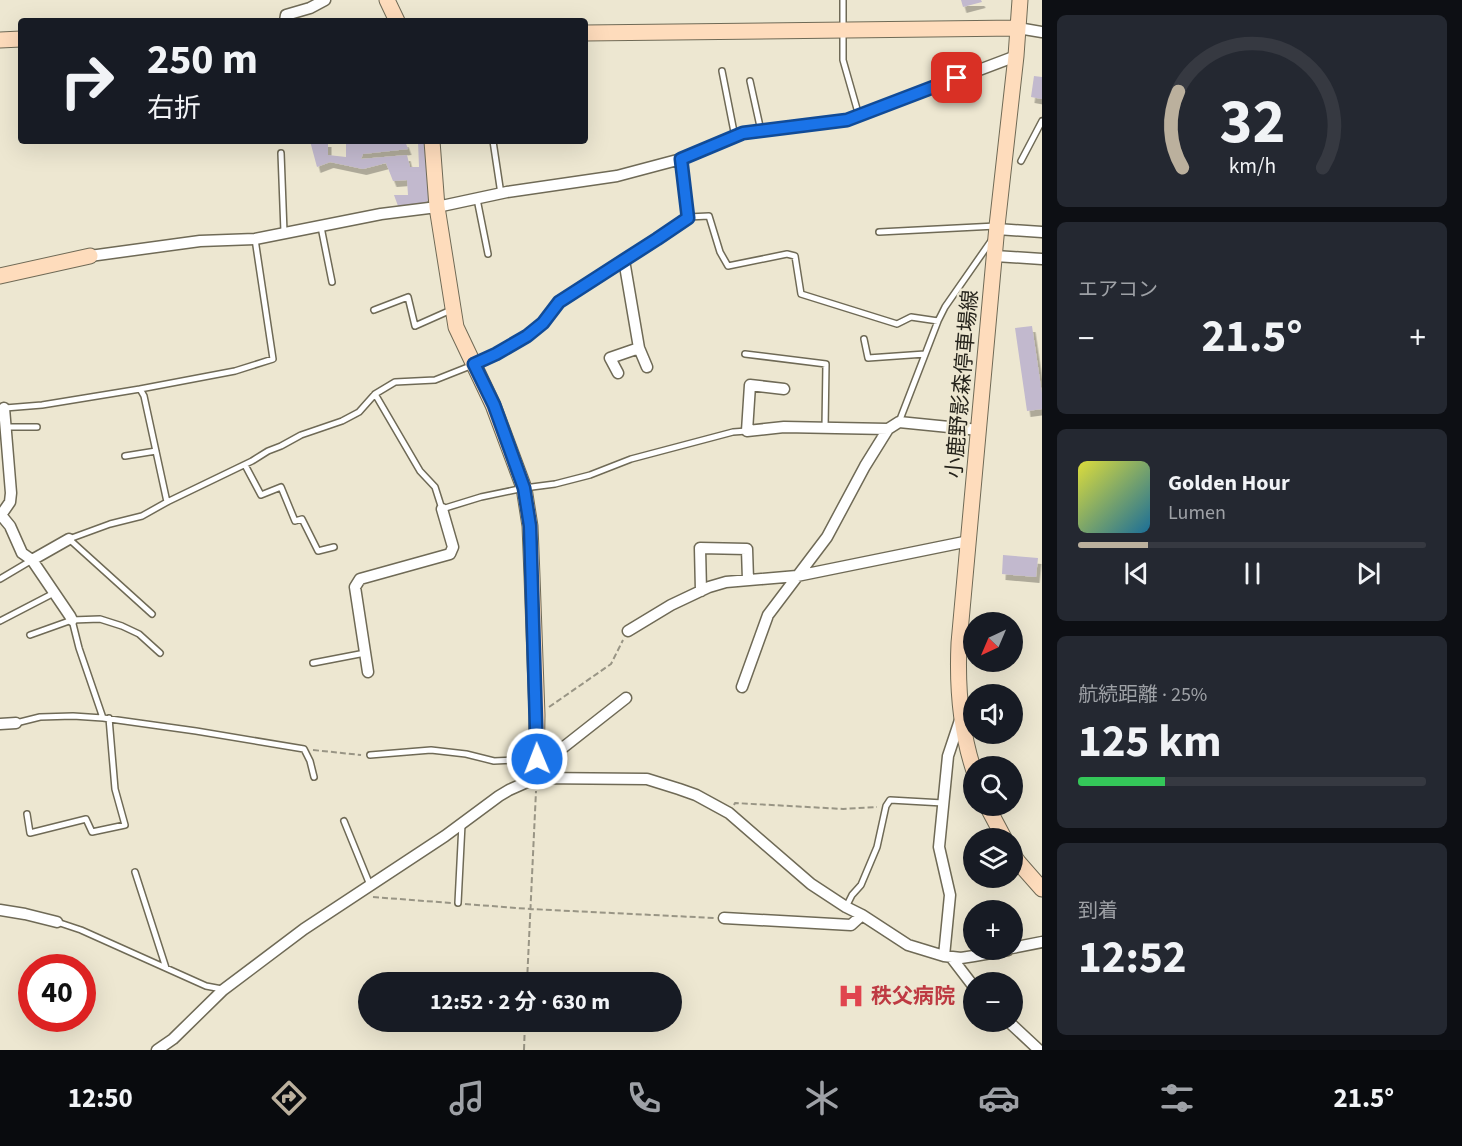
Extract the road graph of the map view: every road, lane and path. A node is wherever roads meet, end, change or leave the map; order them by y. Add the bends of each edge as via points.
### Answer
1 (325, 0) edge
2 (387, 0) edge
3 (843, 0) edge
4 (1020, 0) edge
5 (286, 18) edge
6 (396, 18) edge
7 (1018, 28) junction
8 (843, 30) junction
9 (1042, 32) edge
10 (588, 33) edge
11 (18, 39) edge
12 (0, 40) edge
13 (1016, 56) junction
14 (722, 71) dead end
15 (750, 81) dead end
16 (859, 116) junction
17 (1042, 121) edge
18 (761, 131) junction
19 (735, 137) junction
20 (432, 144) edge
21 (493, 144) edge
22 (280, 153) dead end
23 (681, 159) junction
24 (1021, 160) dead end
25 (501, 194) junction
26 (477, 200) junction
27 (437, 207) junction
28 (688, 218) junction
29 (321, 226) junction
30 (997, 229) junction
31 (879, 232) dead end
32 (1042, 232) edge
33 (284, 234) junction
34 (255, 239) junction
35 (488, 254) dead end
36 (90, 256) joint
37 (995, 256) junction
38 (1042, 259) edge
39 (624, 260) junction
40 (0, 276) edge
41 (332, 282) dead end
42 (454, 309) junction
43 (374, 310) dead end
44 (938, 321) junction
45 (864, 339) dead end
46 (639, 348) junction
47 (745, 354) dead end
48 (925, 354) junction
49 (474, 364) junction
50 (647, 367) dead end
51 (618, 373) dead end
52 (140, 389) junction
53 (784, 389) dead end
54 (375, 394) junction
55 (2, 408) edge
56 (899, 422) junction
57 (6, 427) junction
58 (37, 427) dead end
59 (825, 428) junction
60 (888, 429) junction
61 (979, 430) junction
62 (747, 431) junction
63 (156, 451) junction
64 (125, 456) dead end
65 (244, 465) junction
66 (524, 488) junction
67 (166, 502) junction
68 (442, 509) junction
69 (1, 514) edge
70 (69, 538) junction
71 (969, 541) junction
72 (334, 547) dead end
73 (32, 560) junction
74 (797, 576) junction
75 (0, 579) edge
76 (748, 580) junction
77 (701, 591) junction
78 (54, 593) junction
79 (152, 614) dead end
80 (72, 620) junction
81 (0, 621) edge
82 (628, 631) joint
83 (30, 635) dead end
84 (160, 653) dead end
85 (365, 653) junction
86 (314, 663) dead end
87 (368, 672) dead end
88 (742, 687) dead end
89 (626, 698) dead end
90 (537, 715) junction
91 (961, 717) junction
92 (106, 718) junction
93 (16, 723) joint
94 (0, 724) edge
95 (304, 749) junction
96 (370, 755) joint
97 (969, 756) edge
98 (537, 768) junction
99 (314, 777) dead end
100 (943, 803) junction
101 (886, 806) junction
102 (729, 813) junction
103 (27, 814) dead end
104 (344, 821) dead end
105 (462, 822) junction
106 (1023, 868) edge
107 (135, 872) dead end
108 (370, 885) junction
109 (1042, 889) edge
110 (355, 895) junction
111 (458, 903) junction
112 (846, 908) junction
113 (530, 909) junction
114 (0, 910) edge
115 (862, 915) junction
116 (724, 918) joint
117 (57, 922) joint
118 (1042, 942) edge
119 (1023, 946) edge
120 (947, 956) junction
121 (963, 957) edge
122 (166, 968) junction
123 (527, 972) edge
124 (963, 974) edge
125 (223, 990) junction
126 (525, 1032) edge
127 (1020, 1032) edge
128 (157, 1050) edge
129 (524, 1050) edge
130 (1039, 1050) edge

1 - 5 street
2 - 6 street
3 - 8 lane
4 - 7 street, 小鹿野影森停車場線
7 - 8 street
7 - 9 street
7 - 13 street, 小鹿野影森停車場線
8 - 10 street
8 - 16 lane via 843,60
11 - 12 street
13 - 16 street
13 - 30 street, 小鹿野影森停車場線
14 - 19 lane
15 - 18 lane
16 - 18 street
17 - 24 lane
18 - 19 street
19 - 23 street
20 - 27 street
21 - 25 lane
22 - 33 lane
23 - 25 street via 617,176
23 - 28 street
25 - 26 street
26 - 27 street
26 - 35 lane
27 - 29 street
27 - 42 street
28 - 39 lane
28 - 44 lane via 709,216 728,266 788,254 795,256 801,294 897,324 911,317
29 - 33 street
29 - 41 lane
30 - 31 lane
30 - 32 street
30 - 37 street, 小鹿野影森停車場線
30 - 44 lane
33 - 34 street
34 - 36 street via 200,241
34 - 52 lane via 273,359 235,371
36 - 40 street
37 - 38 street
37 - 61 street, 小鹿野影森停車場線
39 - 46 street
39 - 49 lane via 559,302 527,336
42 - 43 lane via 414,326 408,297
42 - 49 street via 456,327
44 - 48 lane
45 - 48 lane via 868,358
46 - 50 street
46 - 51 street via 610,358
47 - 59 lane via 826,364
48 - 56 lane
49 - 54 lane via 435,380 395,382
49 - 66 street via 494,405
52 - 55 lane
52 - 63 lane
53 - 62 street via 750,386
54 - 65 lane via 359,412 301,435
54 - 68 lane via 420,471 435,487
55 - 57 street
56 - 60 street
56 - 61 street
57 - 58 lane
57 - 69 street via 11,493
59 - 60 street
59 - 62 street
60 - 74 street via 827,537
61 - 71 street, 小鹿野影森停車場線
62 - 66 lane via 631,459 555,484
63 - 64 lane
63 - 67 lane
65 - 67 lane
65 - 72 lane via 261,495 281,487 295,521 302,519 318,551
66 - 68 lane
66 - 90 street via 530,526
67 - 70 lane via 142,516
68 - 85 street via 453,547 450,554 360,579 354,587
69 - 73 street via 22,553
70 - 73 street
70 - 79 lane
71 - 74 street
71 - 91 street, 小鹿野影森停車場線 via 959,642
73 - 75 lane
73 - 78 street
74 - 76 street
74 - 88 street via 768,615
76 - 77 street via 726,582
76 - 77 street via 747,549 700,548
77 - 82 street
78 - 80 street
78 - 81 lane
80 - 83 lane
80 - 84 lane via 100,619 122,626 139,634
80 - 92 lane
82 - 90 path via 611,664
85 - 86 lane
85 - 87 street
89 - 98 street
90 - 98 street
91 - 97 street, 小鹿野影森停車場線
91 - 100 street via 948,756
92 - 93 lane via 40,717
92 - 95 lane
92 - 103 lane via 115,789 125,825 92,832 86,819 30,833
93 - 94 street
95 - 96 path
95 - 99 lane
96 - 98 lane via 431,750
98 - 102 street via 647,778 696,795
98 - 105 street
98 - 113 path
100 - 101 lane via 890,800
100 - 120 street via 939,847 950,895
101 - 102 path via 843,809 735,803
101 - 112 lane via 877,847
102 - 112 street via 811,884
104 - 108 lane
105 - 108 street
105 - 111 lane
106 - 109 street
107 - 122 lane
108 - 110 street
110 - 111 path
110 - 125 street
111 - 113 path
112 - 115 street
113 - 116 path
113 - 123 path
114 - 117 street
115 - 116 street via 851,925
115 - 120 street via 908,945
117 - 122 lane
118 - 119 street
120 - 121 street
120 - 124 street
122 - 125 lane
125 - 128 street
126 - 129 path
127 - 130 street

